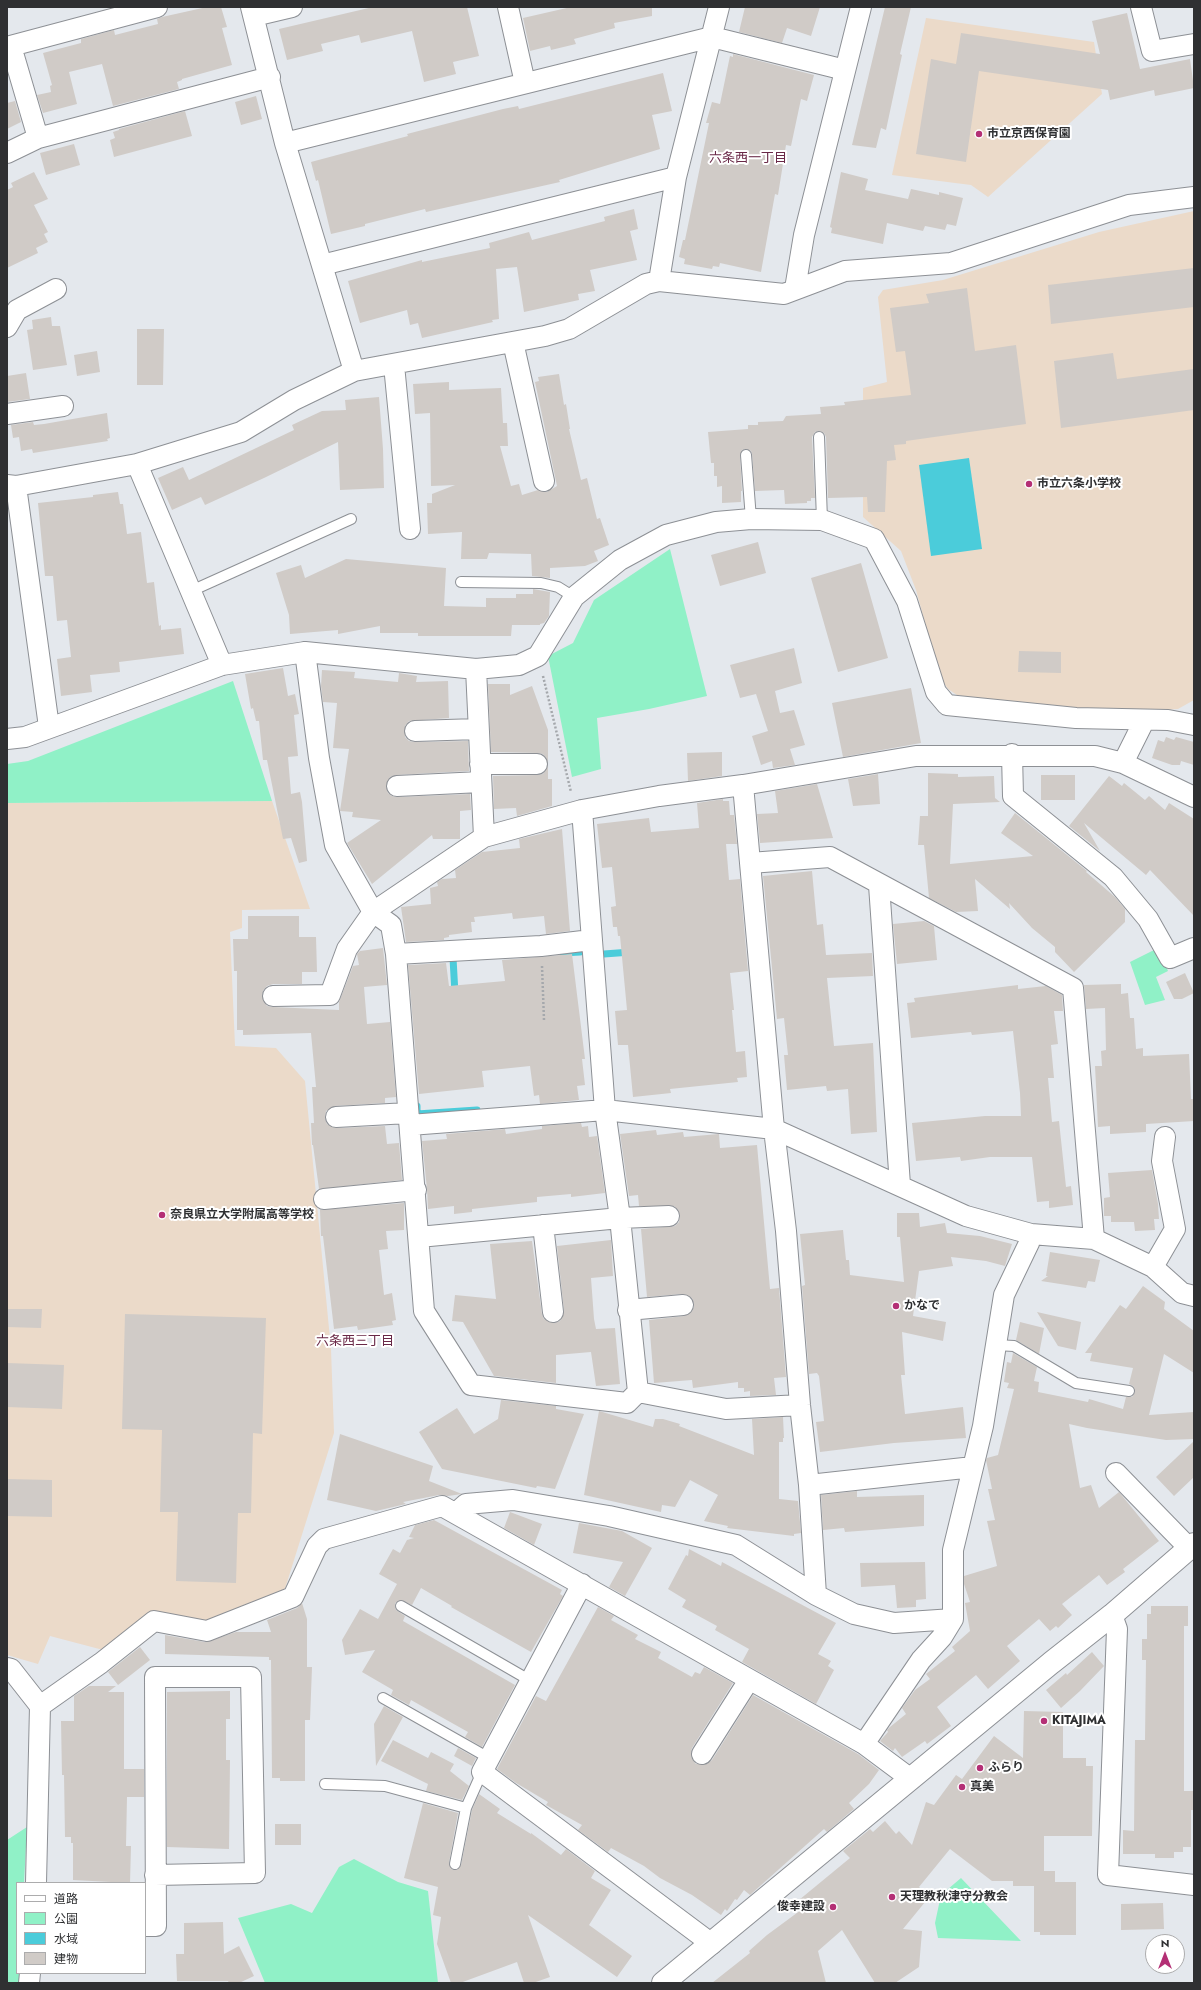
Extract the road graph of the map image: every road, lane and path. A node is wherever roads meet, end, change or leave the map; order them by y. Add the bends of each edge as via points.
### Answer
1 (157, 7) edge
2 (292, 7) edge
3 (508, 7) edge
4 (719, 7) edge
5 (861, 7) edge
6 (1141, 7) edge
7 (253, 12) edge
8 (712, 37) junction
9 (1194, 44) edge
10 (9, 46) edge
11 (845, 70) junction
12 (270, 77) junction
13 (525, 83) junction
14 (38, 138) junction
15 (285, 143) junction
16 (7, 153) edge
17 (676, 178) junction
18 (1194, 197) edge
19 (322, 265) junction
20 (659, 281) junction
21 (56, 289) dead end
22 (795, 289) junction
23 (7, 327) edge
24 (513, 342) junction
25 (394, 365) junction
26 (354, 371) junction
27 (63, 406) dead end
28 (7, 414) edge
29 (819, 437) dead end
30 (746, 455) dead end
31 (137, 464) junction
32 (544, 481) dead end
33 (11, 486) edge
34 (351, 518) dead end
35 (751, 519) junction
36 (822, 520) junction
37 (410, 529) dead end
38 (460, 582) dead end
39 (191, 591) junction
40 (574, 597) junction
41 (305, 652) junction
42 (538, 656) junction
43 (222, 665) junction
44 (476, 669) junction
45 (1144, 721) junction
46 (1194, 725) edge
47 (49, 728) junction
48 (478, 729) junction
49 (415, 731) dead end
50 (7, 739) edge
51 (1012, 754) junction
52 (1123, 763) junction
53 (537, 764) dead end
54 (481, 773) junction
55 (743, 785) junction
56 (397, 786) dead end
57 (1194, 797) edge
58 (578, 811) junction
59 (484, 838) junction
60 (750, 863) junction
61 (879, 885) junction
62 (373, 912) junction
63 (591, 940) junction
64 (541, 946) junction
65 (1194, 948) edge
66 (396, 954) junction
67 (273, 996) dead end
68 (544, 1020) dead end
69 (605, 1110) junction
70 (336, 1117) dead end
71 (409, 1119) junction
72 (774, 1129) junction
73 (1165, 1137) dead end
74 (900, 1185) junction
75 (416, 1190) junction
76 (324, 1199) dead end
77 (669, 1216) dead end
78 (620, 1218) junction
79 (543, 1225) junction
80 (1031, 1234) junction
81 (419, 1237) junction
82 (1094, 1239) junction
83 (1153, 1267) junction
84 (1194, 1296) edge
85 (684, 1305) dead end
86 (628, 1310) junction
87 (553, 1312) dead end
88 (996, 1345) junction
89 (1129, 1391) dead end
90 (638, 1392) junction
91 (800, 1405) junction
92 (973, 1467) junction
93 (1116, 1473) dead end
94 (809, 1484) junction
95 (456, 1513) junction
96 (1191, 1546) edge
97 (582, 1584) junction
98 (816, 1595) junction
99 (401, 1606) dead end
100 (1112, 1615) junction
101 (953, 1619) junction
102 (7, 1668) edge
103 (531, 1680) junction
104 (749, 1680) junction
105 (382, 1698) dead end
106 (40, 1706) junction
107 (864, 1744) junction
108 (702, 1754) dead end
109 (486, 1765) junction
110 (910, 1780) junction
111 (325, 1784) dead end
112 (466, 1808) junction
113 (455, 1864) dead end
114 (156, 1875) junction
115 (36, 1882) edge
116 (1194, 1884) edge
117 (146, 1926) edge
118 (712, 1944) junction
119 (663, 1983) edge

1 - 10 street
2 - 7 street
3 - 13 street
4 - 8 street
5 - 11 street
6 - 9 street via 1152,52
7 - 12 street
8 - 11 street
8 - 13 street
8 - 17 street
10 - 14 street
11 - 22 street via 804,235
12 - 14 street
12 - 15 street
13 - 15 street
14 - 16 street
15 - 19 street
17 - 19 street
17 - 20 street
18 - 22 street via 1129,204 951,263 845,271
19 - 26 street
20 - 22 street via 784,294
20 - 24 street via 646,284 569,329
21 - 23 street via 17,310
24 - 25 street
24 - 32 street
25 - 26 street
25 - 37 street
26 - 31 street via 294,400 241,432
27 - 28 street
29 - 36 lane
30 - 35 lane
31 - 33 street
31 - 39 street
33 - 47 street
34 - 39 lane
35 - 36 street
35 - 40 street via 716,522 666,535 620,560
36 - 45 street via 874,539 907,601 936,692 947,705 1076,718
38 - 40 lane via 541,583 558,587
39 - 43 street
40 - 42 street
41 - 43 street
41 - 44 street
41 - 62 street via 319,758 335,845
42 - 44 street via 519,665
42 - 58 path
43 - 47 street
44 - 48 street
45 - 46 street via 1168,720
45 - 52 street
47 - 50 street via 25,737
48 - 49 street
48 - 54 street
51 - 52 street via 1095,756
51 - 55 street via 916,756
51 - 65 street via 1013,796 1113,877 1148,919 1170,958
52 - 57 street
53 - 54 street
54 - 56 street
54 - 59 street
55 - 58 street via 659,796
55 - 60 street
58 - 59 street
58 - 63 street
59 - 62 street
60 - 61 street via 830,857
60 - 72 street
61 - 74 street
61 - 82 street via 1073,988
62 - 66 street via 391,925
62 - 67 street via 347,949 330,995
63 - 64 street
63 - 69 street
64 - 66 street
64 - 68 path
66 - 71 street
69 - 71 street
69 - 72 street
69 - 78 street
70 - 71 street
71 - 75 street
72 - 74 street
72 - 91 street via 786,1231
73 - 83 street via 1162,1161 1175,1229
74 - 80 street via 966,1216
75 - 76 street
75 - 81 street
77 - 78 street
78 - 79 street
78 - 86 street
79 - 81 street
79 - 87 street
80 - 82 street
80 - 88 street via 1004,1295
81 - 90 street via 424,1311 471,1385 627,1403
82 - 83 street
83 - 84 street via 1182,1293
85 - 86 street
86 - 90 street
88 - 89 lane via 1014,1346 1076,1382
88 - 92 street via 983,1426
90 - 91 street via 726,1409
91 - 94 street
92 - 94 street
92 - 101 street via 953,1550
93 - 96 street
94 - 98 street
95 - 97 street
95 - 98 street via 466,1504 513,1500 609,1516 736,1545
95 - 106 street via 442,1506 324,1539 317,1546 293,1597 207,1631 154,1621
96 - 100 street
97 - 103 street
97 - 104 street
98 - 101 street via 854,1614 894,1623
99 - 103 lane
100 - 110 street
100 - 116 street via 1117,1629 1108,1875
101 - 107 street via 942,1637 921,1660
102 - 106 street via 12,1670
103 - 109 street
104 - 107 street
104 - 108 street
105 - 109 lane
106 - 115 street
107 - 110 street
109 - 112 lane
109 - 118 street
110 - 118 street
111 - 112 lane via 385,1786
112 - 113 lane
114 - 114 street via 154,1678 251,1677 255,1874
114 - 117 street via 156,1926
118 - 119 street

